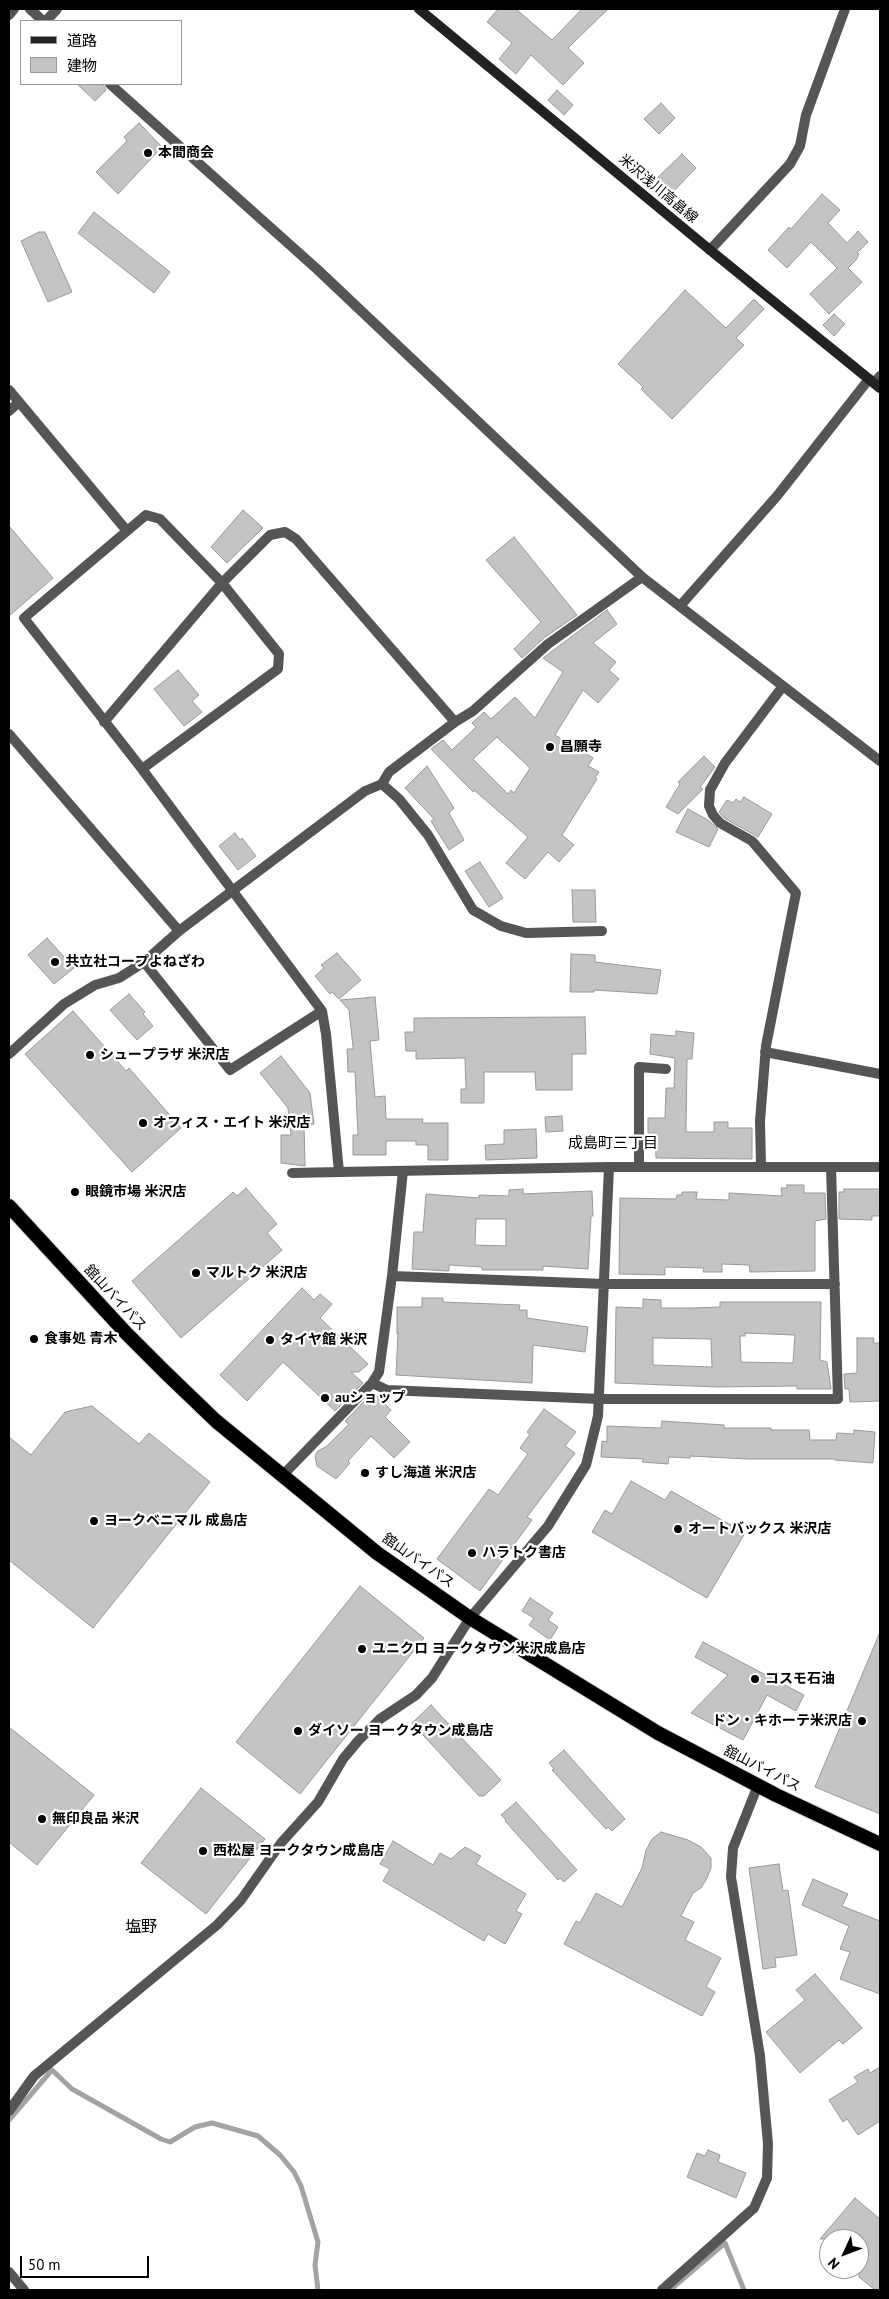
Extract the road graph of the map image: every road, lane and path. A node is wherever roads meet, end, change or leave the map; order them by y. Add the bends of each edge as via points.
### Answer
1 (14, 9) edge
2 (30, 9) edge
3 (58, 9) edge
4 (419, 9) edge
5 (845, 9) edge
6 (9, 15) edge
7 (44, 20) edge
8 (46, 20) edge
9 (111, 85) edge
10 (710, 250) junction
11 (876, 382) edge
12 (9, 390) edge
13 (19, 402) junction
14 (9, 411) edge
15 (127, 531) junction
16 (642, 577) junction
17 (222, 583) junction
18 (680, 606) junction
19 (783, 686) junction
20 (104, 722) junction
21 (455, 722) junction
22 (9, 734) edge
23 (880, 761) edge
24 (142, 770) junction
25 (382, 784) junction
26 (232, 892) junction
27 (179, 931) junction
28 (602, 931) dead end
29 (144, 962) junction
30 (322, 1011) junction
31 (765, 1052) junction
32 (9, 1054) edge
33 (666, 1069) dead end
34 (880, 1074) edge
35 (639, 1166) junction
36 (761, 1166) junction
37 (609, 1167) junction
38 (831, 1167) junction
39 (880, 1167) edge
40 (403, 1171) junction
41 (339, 1172) junction
42 (292, 1173) dead end
43 (9, 1206) edge
44 (392, 1276) junction
45 (605, 1284) junction
46 (835, 1284) junction
47 (372, 1383) junction
48 (600, 1399) junction
49 (282, 1476) junction
50 (470, 1618) junction
51 (758, 1785) junction
52 (880, 1844) edge
53 (9, 2111) edge
54 (9, 2272) edge
55 (24, 2290) edge
56 (662, 2290) edge

1 - 6 street
2 - 7 street
3 - 8 street
4 - 10 main road, 米沢浅川高畠線
5 - 10 street via 806,115 800,146 793,158
9 - 16 street via 318,270
10 - 11 main road, 米沢浅川高畠線
11 - 18 street
12 - 13 street
13 - 14 street
13 - 15 street
15 - 17 street via 146,516 160,519
15 - 20 street via 24,618
16 - 18 street
16 - 21 street via 548,644 473,711
17 - 20 street
17 - 21 street via 270,535 285,532 296,539
17 - 24 street via 279,654 278,669
18 - 19 street
19 - 23 street
19 - 31 street via 725,763 710,790 709,806 712,815 720,822 752,841 796,893
20 - 24 street
21 - 25 street via 388,772
22 - 27 street
24 - 26 street
25 - 26 street via 365,791
25 - 28 street via 399,799 428,835 473,910 501,926 526,933
26 - 27 street
26 - 30 street
27 - 29 street
29 - 30 street via 230,1070
29 - 32 street via 120,978 95,985 64,1004
30 - 41 street
31 - 34 street
31 - 36 street via 760,1121
33 - 35 street via 639,1067
35 - 36 street
35 - 37 street
36 - 38 street
37 - 40 street
37 - 45 street
38 - 39 street
38 - 46 street
40 - 41 street
40 - 44 street
41 - 42 street
43 - 49 highway, 舘山バイパス via 159,1367 216,1421
44 - 45 street
44 - 47 street via 379,1372
45 - 46 street
45 - 48 street
46 - 48 street via 838,1399
47 - 48 street via 387,1390
47 - 49 street
48 - 50 street via 586,1465 548,1526
49 - 50 highway, 舘山バイパス via 377,1553
50 - 51 highway, 舘山バイパス via 658,1733
50 - 53 street via 432,1678 358,1741 318,1802 281,1843 241,1900 217,1926 34,2076
51 - 52 highway, 舘山バイパス
51 - 56 street via 733,1848 731,1877 760,2056 768,2144 767,2178 754,2208
54 - 55 street

